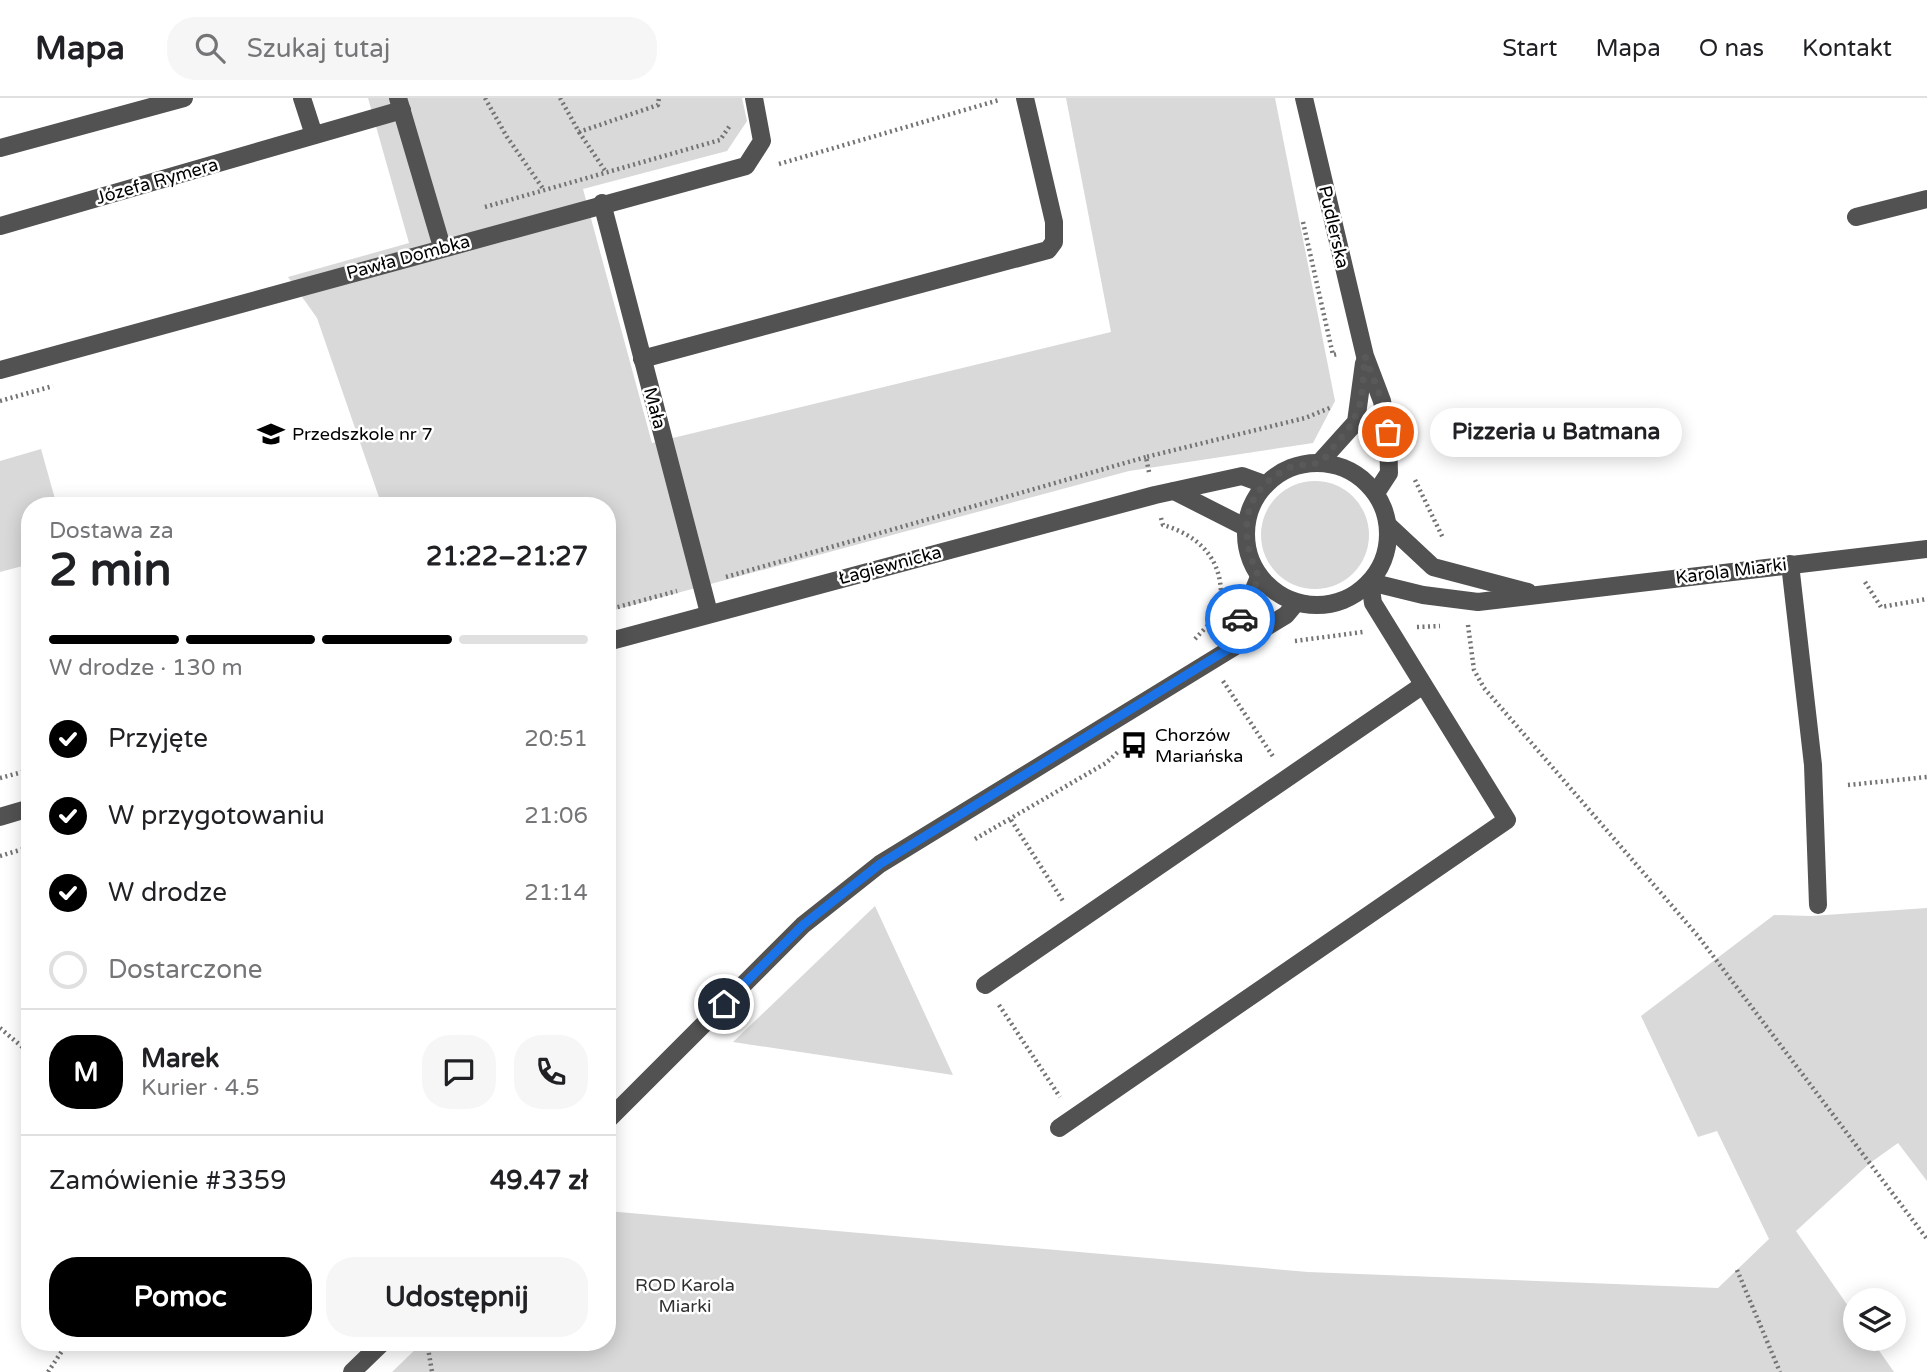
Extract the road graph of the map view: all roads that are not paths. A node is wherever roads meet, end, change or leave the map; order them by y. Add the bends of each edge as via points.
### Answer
1 (184, 98) edge
2 (302, 98) edge
3 (754, 98) edge
4 (1025, 98) edge
5 (1304, 98) edge
6 (400, 104) edge
7 (314, 135) junction
8 (0, 148) edge
9 (1927, 199) edge
10 (602, 204) junction
11 (1856, 217) dead end
12 (0, 226) edge
13 (442, 247) junction
14 (1365, 356) junction
15 (642, 359) junction
16 (0, 370) edge
17 (1320, 462) junction
18 (1264, 484) junction
19 (1174, 491) junction
20 (1376, 493) junction
21 (1388, 525) junction
22 (1245, 527) junction
23 (1927, 549) edge
24 (1790, 564) junction
25 (1259, 577) junction
26 (1370, 582) junction
27 (1534, 594) junction
28 (1296, 603) junction
29 (709, 613) junction
30 (616, 639) edge
31 (1230, 648) junction
32 (1423, 685) junction
33 (21, 811) edge
34 (0, 817) edge
35 (1818, 905) dead end
36 (985, 985) road end
37 (616, 1113) edge
38 (1059, 1128) dead end
39 (374, 1351) edge
40 (352, 1372) edge

1 - 8 street
2 - 7 street
3 - 10 street, Pawła Dombka via 762,141 746,166
4 - 15 street via 1054,222 1054,242 1048,250
5 - 14 street, Pudlerska
6 - 7 street, Józefa Rymera
6 - 13 street, Józefa Rymera
7 - 12 street, Józefa Rymera
9 - 11 street
10 - 13 street, Pawła Dombka
10 - 15 street, Mała
13 - 16 street, Pawła Dombka
14 - 17 street, Pudlerska via 1356,422
14 - 20 street, Pudlerska via 1382,401 1390,453 1389,473
15 - 29 street, Mała
17 - 18 street via 1290,467
17 - 20 street via 1342,466
18 - 19 street, Łagiewnicka via 1242,475
18 - 22 street via 1251,504
19 - 22 street
19 - 29 street, Łagiewnicka
20 - 21 street
21 - 26 street via 1388,545
21 - 27 street via 1433,567
22 - 25 street via 1247,553
23 - 24 street, Karola Miarki
24 - 27 street, Karola Miarki
24 - 35 street via 1813,765
25 - 28 street via 1275,593
25 - 31 street
26 - 27 street, Karola Miarki via 1478,602
26 - 28 street via 1336,603
26 - 32 street via 1373,603
28 - 31 street via 1286,615
29 - 30 street, Łagiewnicka
31 - 37 street via 880,864 803,925
32 - 36 street
32 - 38 street via 1507,820
33 - 34 street
39 - 40 street

